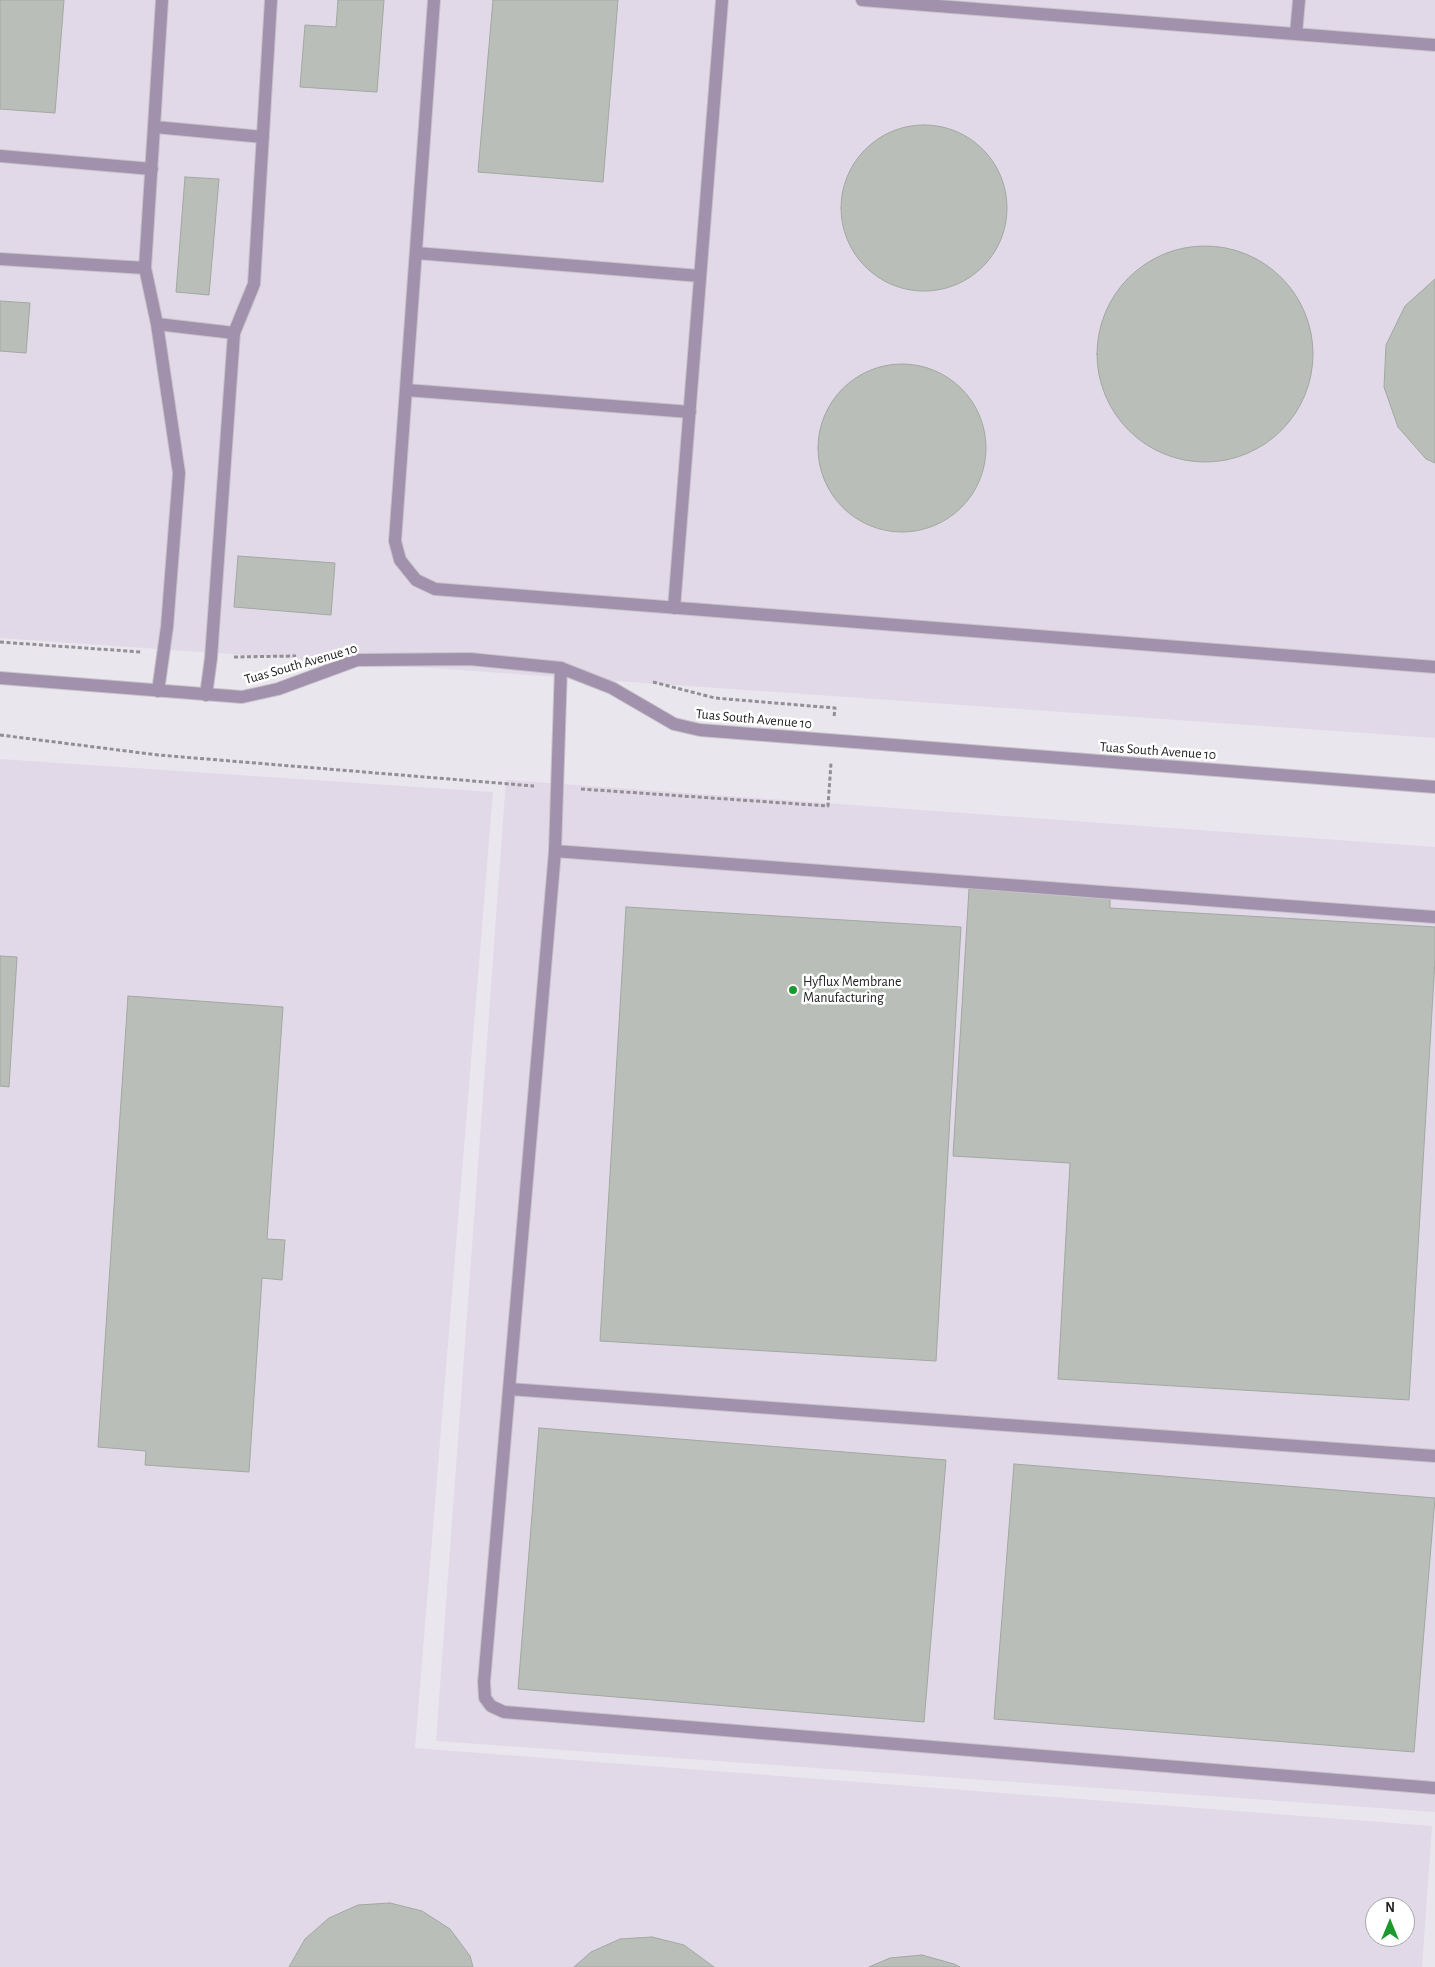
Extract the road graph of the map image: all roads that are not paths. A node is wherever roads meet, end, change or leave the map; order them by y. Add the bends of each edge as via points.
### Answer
1 (162, 0) edge
2 (271, 0) edge
3 (434, 0) edge
4 (722, 0) edge
5 (862, 0) edge
6 (1299, 0) edge
7 (1296, 34) junction
8 (1435, 45) edge
9 (155, 127) junction
10 (263, 137) junction
11 (0, 156) edge
12 (152, 169) junction
13 (416, 253) junction
14 (0, 259) edge
15 (145, 268) junction
16 (700, 276) junction
17 (157, 324) junction
18 (234, 333) junction
19 (406, 390) junction
20 (690, 412) junction
21 (674, 608) junction
22 (1435, 667) edge
23 (561, 668) junction
24 (0, 678) edge
25 (158, 692) junction
26 (206, 695) junction
27 (1435, 787) edge
28 (555, 851) junction
29 (1435, 917) edge
30 (509, 1389) junction
31 (1435, 1456) edge
32 (1435, 1788) edge

1 - 9 street
2 - 10 street
3 - 13 street
4 - 16 street
5 - 7 street
6 - 7 street
7 - 8 street
9 - 10 street
9 - 12 street
10 - 18 street via 254,284
11 - 12 street
12 - 15 street
13 - 16 street
13 - 19 street
14 - 15 street
15 - 17 street
16 - 20 street
17 - 18 street
17 - 25 street via 179,473 167,627
18 - 26 street
19 - 20 street
19 - 21 street via 395,541 400,560 416,580 435,589
20 - 21 street
21 - 22 street
23 - 26 street, Tuas South Avenue 10 via 470,659 357,660 278,689 242,697
23 - 27 street, Tuas South Avenue 10 via 612,688 685,728
23 - 28 street
24 - 25 street, Tuas South Avenue 10
25 - 26 street, Tuas South Avenue 10
28 - 29 street
28 - 30 street
30 - 31 street
30 - 32 street via 484,1682 484,1698 491,1706 504,1712

